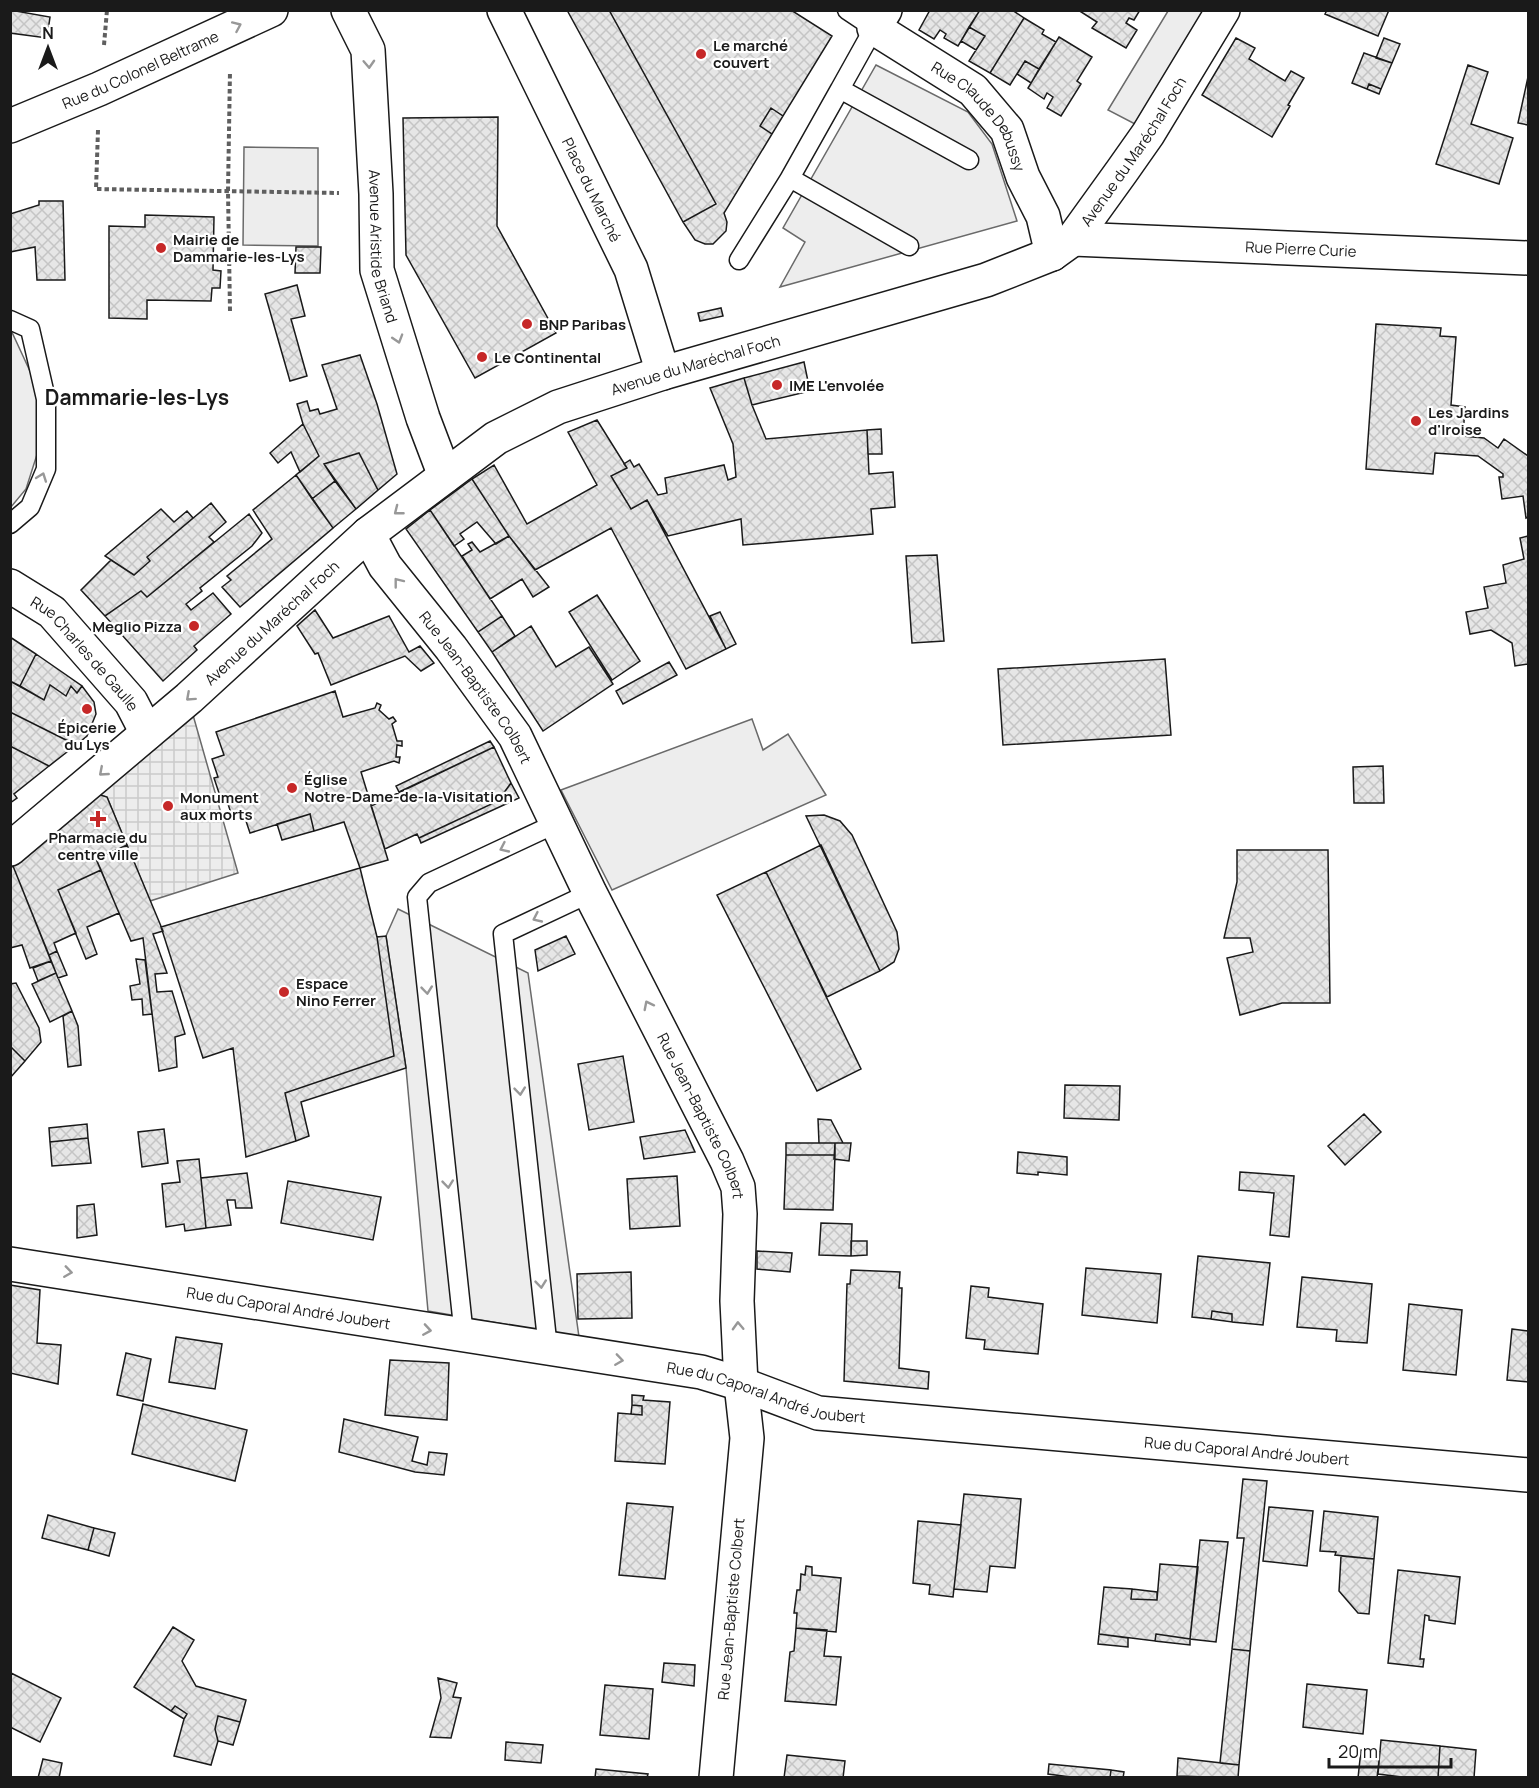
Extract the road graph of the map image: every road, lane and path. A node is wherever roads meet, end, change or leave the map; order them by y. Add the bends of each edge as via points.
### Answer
1 (272, 10) edge
2 (348, 10) edge
3 (504, 10) edge
4 (847, 10) edge
5 (1222, 10) edge
6 (108, 11) edge
7 (880, 19) edge
8 (231, 29) junction
9 (99, 89) junction
10 (840, 89) junction
11 (10, 126) edge
12 (969, 160) dead end
13 (790, 178) junction
14 (228, 191) junction
15 (376, 194) junction
16 (909, 246) dead end
17 (1062, 246) junction
18 (1528, 258) edge
19 (739, 260) dead end
20 (230, 310) dead end
21 (10, 320) edge
22 (663, 373) junction
23 (445, 476) junction
24 (10, 524) edge
25 (369, 534) junction
26 (10, 586) edge
27 (147, 733) junction
28 (557, 823) junction
29 (10, 849) edge
30 (590, 893) junction
31 (10, 1264) edge
32 (464, 1336) junction
33 (548, 1350) junction
34 (741, 1384) junction
35 (1528, 1475) edge
36 (716, 1778) edge

8 -> 1 street, Rue du Colonel Beltrame
2 -> 15 street, Avenue Aristide Briand via 369,50
3 - 22 street, Place du Marché via 632,269
4 - 7 lane
5 - 17 street, Avenue du Maréchal Foch via 1148,134
6 - 9 path
7 - 10 lane
7 - 17 street, Rue Claude Debussy via 973,90 1007,130 1023,177
8 - 9 street, Rue du Colonel Beltrame
8 - 14 path
9 - 11 street, Rue du Colonel Beltrame
9 - 14 path via 96,189
10 - 12 lane
10 - 13 lane
13 - 16 lane
13 - 19 lane
14 - 15 path
14 - 20 path
15 -> 23 street, Avenue Aristide Briand via 376,270
17 - 18 street, Rue Pierre Curie
17 - 22 street, Avenue du Maréchal Foch via 986,280
24 -> 21 lane via 30,507 46,469 46,399 30,329
22 - 23 street, Avenue du Maréchal Foch via 558,407 496,438
23 -> 25 street, Avenue du Maréchal Foch
25 -> 27 street, Avenue du Maréchal Foch
28 -> 25 street, Rue Jean-Baptiste Colbert via 515,736 386,566
26 - 27 street, Rue Charles de Gaulle via 52,612 130,702
27 -> 29 street, Avenue du Maréchal Foch
28 - 30 street, Rue Jean-Baptiste Colbert
28 -> 32 lane via 429,883 417,897
30 -> 33 lane via 503,934
34 -> 30 street, Rue Jean-Baptiste Colbert via 738,1187
31 -> 32 street, Rue du Caporal André Joubert
32 - 33 street, Rue du Caporal André Joubert
33 -> 34 street, Rue du Caporal André Joubert via 701,1372
34 - 35 street, Rue du Caporal André Joubert via 818,1413
34 - 36 street, Rue Jean-Baptiste Colbert via 747,1438

